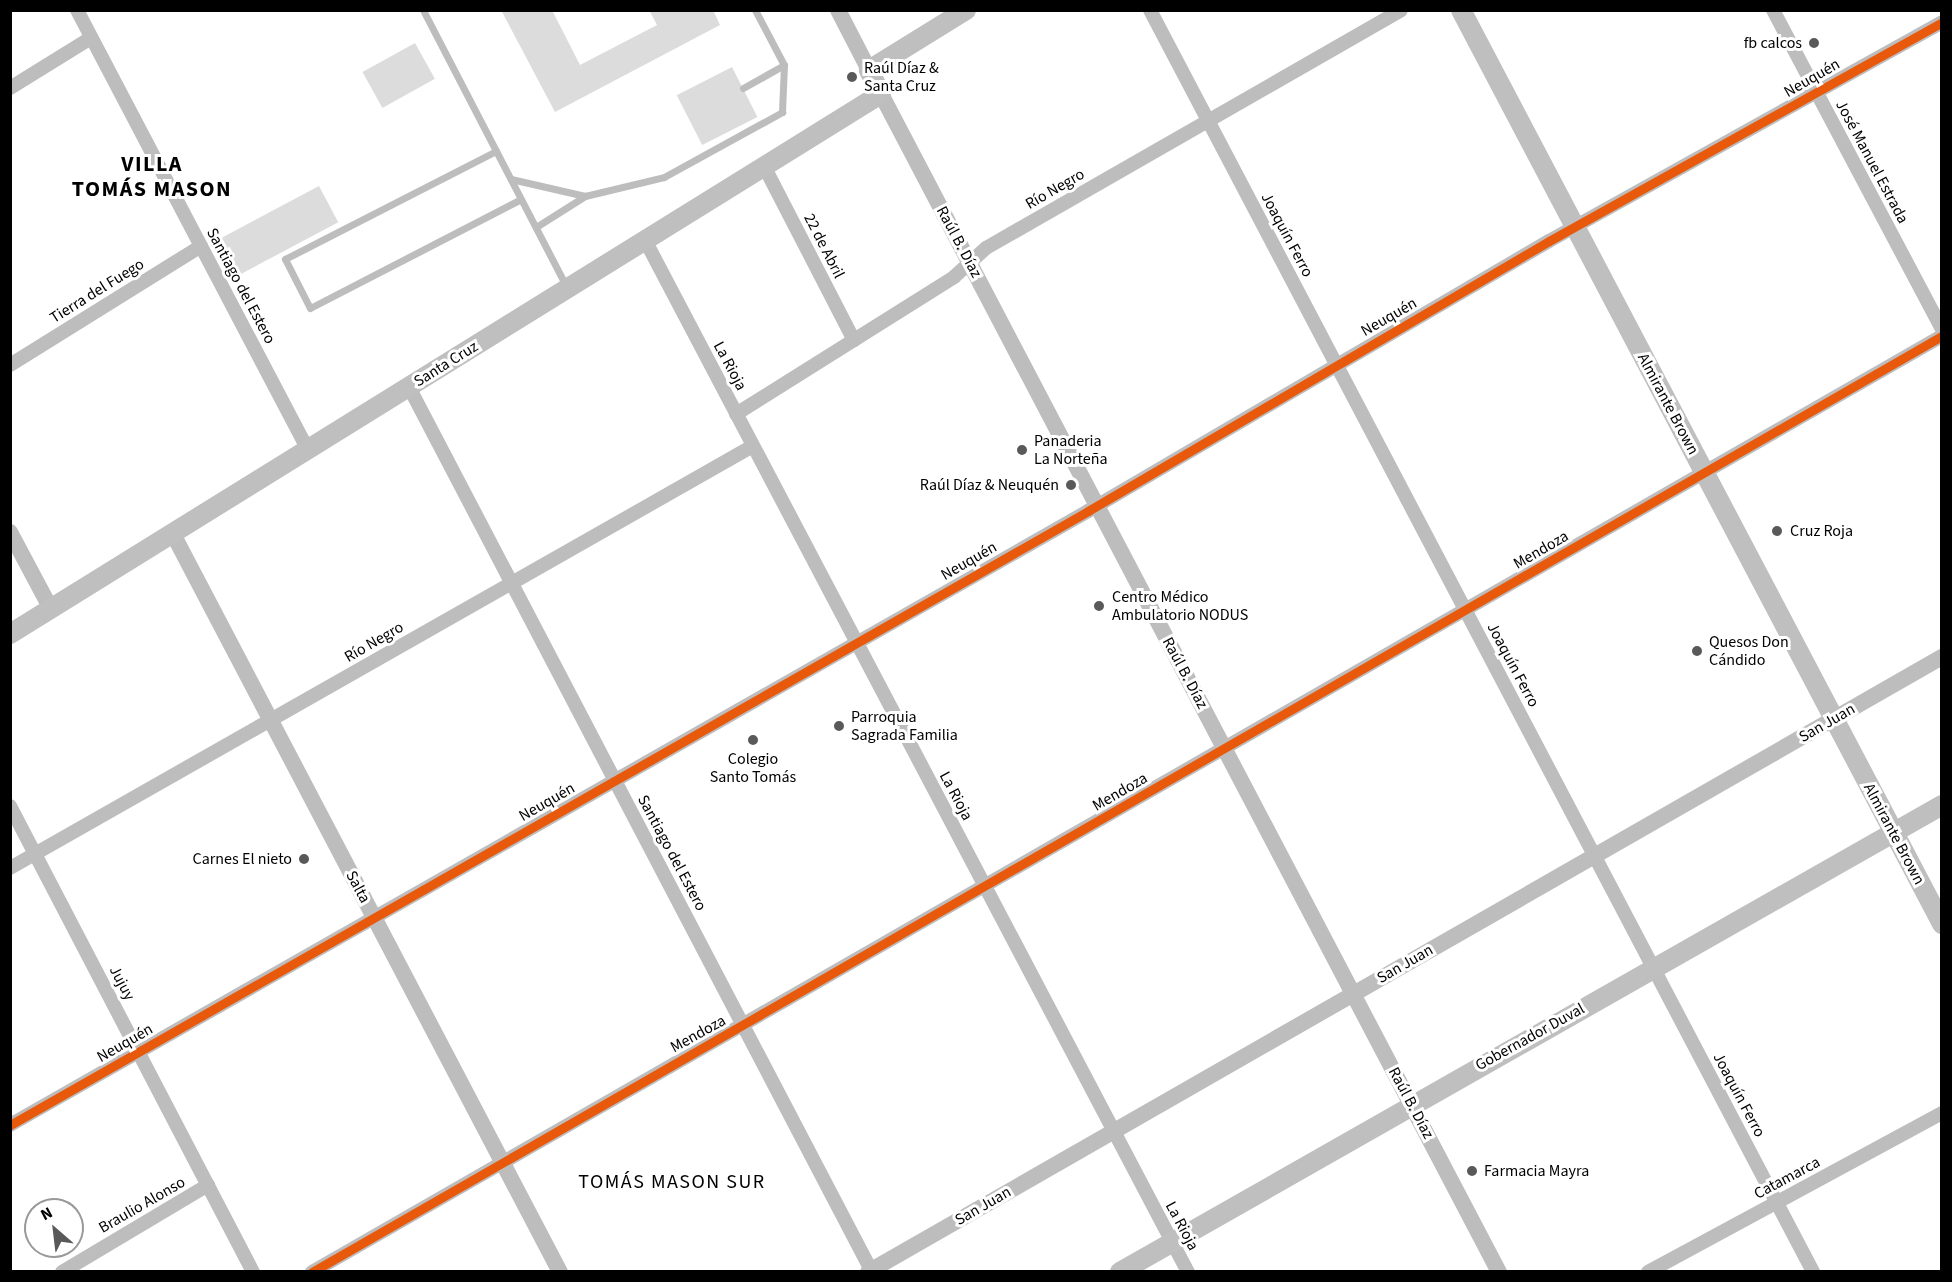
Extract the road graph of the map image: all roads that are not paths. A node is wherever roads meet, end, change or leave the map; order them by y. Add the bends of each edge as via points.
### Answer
1 (77, 10) edge
2 (423, 10) edge
3 (755, 10) edge
4 (838, 10) edge
5 (966, 10) edge
6 (1150, 10) edge
7 (1401, 10) edge
8 (1461, 10) edge
9 (1773, 10) edge
10 (1941, 22) edge
11 (91, 38) junction
12 (784, 65) junction
13 (869, 70) junction
14 (10, 88) edge
15 (743, 88) dead end
16 (1817, 93) junction
17 (881, 94) junction
18 (1208, 121) junction
19 (496, 151) junction
20 (764, 166) junction
21 (511, 179) junction
22 (585, 196) junction
23 (521, 199) junction
24 (536, 227) junction
25 (1575, 228) junction
26 (645, 240) junction
27 (201, 246) junction
28 (970, 262) junction
29 (568, 288) junction
30 (1941, 329) edge
31 (1941, 336) edge
32 (854, 340) junction
33 (10, 365) edge
34 (1337, 365) junction
35 (409, 387) junction
36 (736, 414) junction
37 (753, 446) junction
38 (308, 450) junction
39 (1704, 473) junction
40 (1097, 505) junction
41 (10, 532) edge
42 (172, 534) junction
43 (512, 583) junction
44 (51, 609) junction
45 (1465, 610) junction
46 (10, 634) edge
47 (857, 643) junction
48 (1941, 657) edge
49 (1833, 719) junction
50 (270, 720) junction
51 (1225, 749) junction
52 (615, 780) junction
53 (1941, 805) edge
54 (10, 806) edge
55 (1893, 832) junction
56 (35, 854) junction
57 (1594, 856) junction
58 (10, 868) edge
59 (985, 887) junction
60 (374, 918) junction
61 (1941, 924) edge
62 (1653, 968) junction
63 (1353, 994) junction
64 (744, 1026) junction
65 (139, 1052) junction
66 (1411, 1104) junction
67 (1941, 1113) edge
68 (10, 1125) edge
69 (1114, 1131) junction
70 (502, 1162) junction
71 (208, 1185) junction
72 (1776, 1202) junction
73 (1172, 1242) junction
74 (871, 1271) edge
75 (62, 1272) edge
76 (253, 1272) edge
77 (312, 1272) edge
78 (560, 1272) edge
79 (1120, 1272) edge
80 (1188, 1272) edge
81 (1499, 1272) edge
82 (1648, 1272) edge
83 (1813, 1272) edge

1 - 11 street, Santiago del Estero
2 - 19 lane
3 - 12 lane
4 - 13 street, Raúl B. Díaz
5 - 13 main road
6 - 18 street, Joaquín Ferro
7 - 18 street, Río Negro
8 - 25 main road, Almirante Brown
9 - 16 street, José Manuel Estrada
10 - 16 street, Neuquén
11 - 14 street
11 - 27 street, Santiago del Estero
12 - 15 lane
12 - 22 lane via 782,112 664,177
13 - 17 main road, Raúl B. Díaz
16 - 25 street, Neuquén
16 - 30 street, José Manuel Estrada
17 - 20 main road, Santa Cruz
17 - 28 street, Raúl B. Díaz
18 - 28 street, Río Negro via 986,248
18 - 34 street, Joaquín Ferro
19 - 21 lane
19 - 23 lane via 285,259 310,308
20 - 26 main road, Santa Cruz
20 - 32 street, 22 de Abril
21 - 22 lane
21 - 23 lane
22 - 24 lane
23 - 24 lane
24 - 29 lane
25 - 34 street, Neuquén
25 - 39 main road, Almirante Brown
26 - 29 main road, Santa Cruz
26 - 36 street, La Rioja
27 - 33 street, Tierra del Fuego
27 - 38 street, Santiago del Estero
28 - 32 street, Río Negro via 954,277
28 - 40 street, Raúl B. Díaz
29 - 35 main road, Santa Cruz
31 - 39 street, Mendoza
32 - 36 street, Río Negro
34 - 40 street, Neuquén
34 - 45 street, Joaquín Ferro
35 - 38 main road, Santa Cruz
35 - 43 street, Santiago del Estero
36 - 37 street, La Rioja
37 - 43 street, Río Negro
37 - 47 street, La Rioja
38 - 42 main road, Santa Cruz
39 - 45 street, Mendoza
39 - 49 main road, Almirante Brown
40 - 47 street, Neuquén
40 - 51 street, Raúl B. Díaz
41 - 44 street
42 - 44 main road, Santa Cruz
42 - 50 street, Salta
43 - 50 street, Río Negro
43 - 52 street, Santiago del Estero
44 - 46 main road, Santa Cruz
45 - 51 street, Mendoza
45 - 57 street, Joaquín Ferro
47 - 52 street, Neuquén
47 - 59 street, La Rioja
48 - 49 street, San Juan
49 - 55 main road, Almirante Brown
49 - 57 street, San Juan
50 - 56 street, Río Negro
50 - 60 street, Salta
51 - 59 street, Mendoza
51 - 63 street, Raúl B. Díaz
52 - 60 street, Neuquén
52 - 64 street, Santiago del Estero
53 - 55 main road, Gobernador Duval
54 - 56 street, Jujuy
55 - 61 main road, Almirante Brown
55 - 62 main road, Gobernador Duval
56 - 58 street, Río Negro
56 - 65 street, Jujuy
57 - 62 street, Joaquín Ferro
57 - 63 street, San Juan
59 - 64 street, Mendoza
59 - 69 street, La Rioja
60 - 65 street, Neuquén
60 - 70 street, Salta
62 - 66 main road, Gobernador Duval
62 - 72 street, Joaquín Ferro
63 - 66 street, Raúl B. Díaz
63 - 69 street, San Juan
64 - 70 street, Mendoza
64 - 74 street, Santiago del Estero
65 - 68 street, Neuquén
65 - 71 street, Jujuy
66 - 73 main road, Gobernador Duval
66 - 81 street, Raúl B. Díaz
67 - 72 street, Catamarca
69 - 73 street, La Rioja
69 - 74 street, San Juan
70 - 77 street, Mendoza
70 - 78 street, Salta
71 - 75 street, Braulio Alonso
71 - 76 street, Jujuy
72 - 82 street, Catamarca
72 - 83 street, Joaquín Ferro
73 - 79 main road, Gobernador Duval
73 - 80 street, La Rioja

